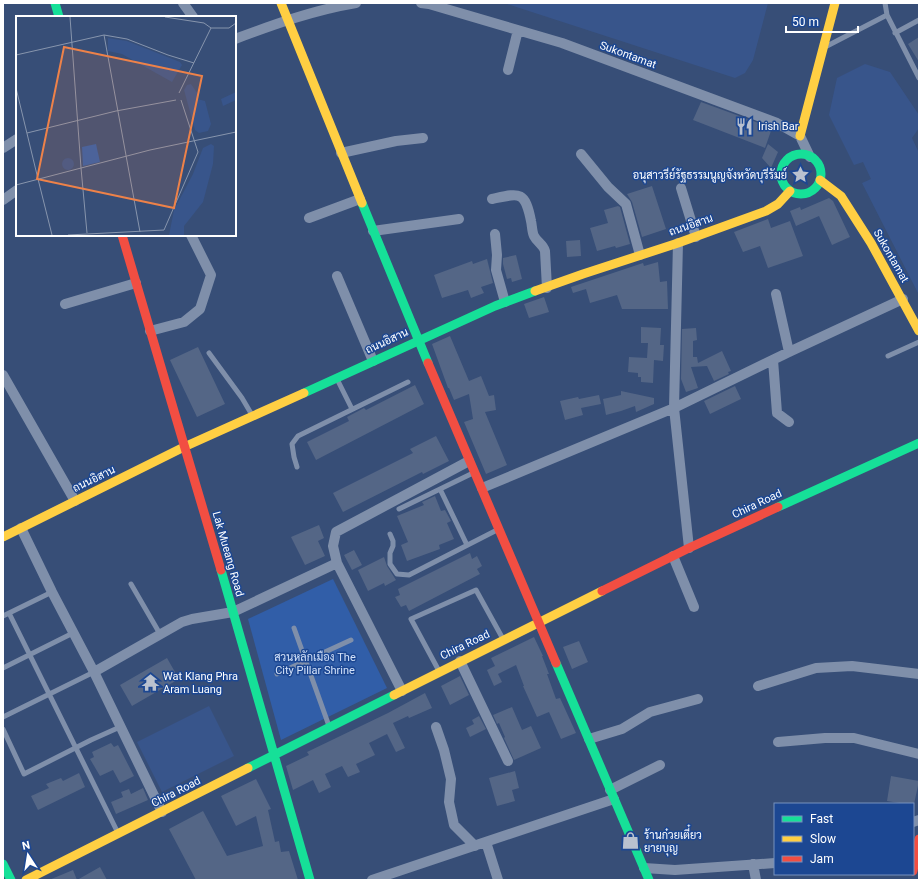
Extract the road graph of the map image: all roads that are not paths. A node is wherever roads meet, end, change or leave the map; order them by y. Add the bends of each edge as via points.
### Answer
1 (55, 3) edge
2 (183, 3) edge
3 (281, 3) edge
4 (356, 3) edge
5 (421, 3) edge
6 (835, 3) edge
7 (885, 3) edge
8 (887, 15) junction
9 (59, 16) edge
10 (192, 16) edge
11 (287, 20) junction
12 (919, 20) edge
13 (518, 30) junction
14 (895, 33) junction
15 (236, 38) edge
16 (824, 47) junction
17 (508, 70) dead end
18 (919, 78) edge
19 (800, 136) junction
20 (423, 138) dead end
21 (16, 140) edge
22 (3, 148) edge
23 (341, 152) junction
24 (581, 154) dead end
25 (810, 157) junction
26 (820, 180) junction
27 (681, 188) dead end
28 (16, 191) edge
29 (790, 191) junction
30 (360, 199) junction
31 (492, 199) dead end
32 (3, 200) edge
33 (309, 218) dead end
34 (459, 219) dead end
35 (373, 231) junction
36 (495, 234) dead end
37 (122, 236) edge
38 (192, 236) edge
39 (696, 237) junction
40 (678, 243) junction
41 (640, 255) junction
42 (337, 276) dead end
43 (136, 283) junction
44 (547, 288) junction
45 (776, 294) dead end
46 (902, 299) junction
47 (504, 302) junction
48 (65, 304) dead end
49 (150, 331) junction
50 (919, 331) edge
51 (419, 340) junction
52 (919, 342) edge
53 (789, 352) junction
54 (209, 353) dead end
55 (888, 356) dead end
56 (773, 360) junction
57 (373, 361) junction
58 (3, 375) edge
59 (336, 378) junction
60 (408, 382) dead end
61 (674, 408) junction
62 (352, 409) junction
63 (252, 416) junction
64 (789, 422) dead end
65 (919, 443) edge
66 (184, 447) junction
67 (469, 461) junction
68 (298, 467) dead end
69 (474, 472) junction
70 (482, 488) junction
71 (440, 489) junction
72 (76, 501) junction
73 (398, 509) dead end
74 (22, 528) junction
75 (499, 529) junction
76 (390, 534) dead end
77 (3, 537) edge
78 (467, 546) junction
79 (689, 548) junction
80 (673, 556) junction
81 (337, 563) junction
82 (131, 584) dead end
83 (52, 592) junction
84 (694, 607) dead end
85 (233, 612) junction
86 (9, 613) junction
87 (3, 616) edge
88 (539, 622) junction
89 (294, 628) dead end
90 (73, 633) junction
91 (160, 634) junction
92 (351, 640) dead end
93 (503, 640) junction
94 (29, 655) junction
95 (306, 661) junction
96 (460, 662) junction
97 (3, 668) edge
98 (94, 672) junction
99 (439, 672) junction
100 (277, 674) dead end
101 (919, 674) edge
102 (758, 686) dead end
103 (402, 691) junction
104 (49, 695) junction
105 (698, 699) dead end
106 (3, 717) edge
107 (120, 727) junction
108 (330, 727) junction
109 (436, 727) dead end
110 (3, 729) edge
111 (589, 740) junction
112 (778, 742) dead end
113 (76, 748) junction
114 (919, 754) edge
115 (274, 755) junction
116 (508, 761) dead end
117 (660, 765) dead end
118 (612, 794) junction
119 (162, 812) junction
120 (118, 834) junction
121 (919, 839) edge
122 (486, 842) junction
123 (475, 846) junction
124 (774, 862) edge
125 (3, 864) edge
126 (753, 864) junction
127 (914, 866) edge
128 (644, 868) junction
129 (10, 880) edge
130 (26, 880) edge
131 (310, 880) edge
132 (372, 880) edge
133 (498, 880) edge
134 (649, 880) edge
135 (756, 880) edge

1 - 9 street
2 - 10 street
3 - 11 street
4 - 11 street
5 - 13 street, Sukontamat
6 - 16 street
7 - 8 lane
8 - 14 lane
8 - 16 lane
11 - 15 street
11 - 23 street
12 - 14 lane
13 - 17 street
13 - 19 street, Sukontamat via 562,43 770,121
14 - 18 lane
16 - 19 street
19 - 25 street
20 - 23 street
21 - 22 street
23 - 30 street
24 - 41 street via 608,187 626,204
25 - 26 street via 819,167
25 - 29 street via 798,154 782,166 781,178
26 - 29 street via 817,186 806,194
26 - 46 street, Sukontamat via 841,196
27 - 39 street
28 - 32 street
29 - 39 street, ถนนอิสาน via 766,212
30 - 33 street
30 - 35 street
31 - 44 street via 515,194 525,201 534,236 545,251
34 - 35 street
35 - 51 street
36 - 47 street via 496,270
37 - 43 street, Lak Mueang Road
38 - 49 street via 211,275 200,309 184,322
39 - 40 street, ถนนอิสาน
40 - 41 street, ถนนอิสาน
40 - 61 street
41 - 44 street, ถนนอิสาน
42 - 57 street
43 - 48 street
43 - 49 street, Lak Mueang Road
44 - 47 street, ถนนอิสาน
45 - 53 street
46 - 50 street, Sukontamat
46 - 53 street
47 - 51 street, ถนนอิสาน
49 - 66 street, Lak Mueang Road
51 - 57 street, ถนนอิสาน
51 - 67 street
52 - 55 lane
53 - 56 street
54 - 63 lane
56 - 61 street
56 - 64 street via 777,412
57 - 59 street, ถนนอิสาน
58 - 72 street
59 - 62 lane
59 - 63 street, ถนนอิสาน
60 - 62 lane
61 - 70 street
61 - 79 street
62 - 68 lane via 298,436 292,444
63 - 66 street, ถนนอิสาน
65 - 79 street, Chira Road
66 - 72 street, ถนนอิสาน
66 - 85 street, Lak Mueang Road
67 - 69 street
67 - 81 street via 336,532 333,546
69 - 70 street
69 - 71 lane
70 - 75 street
71 - 73 lane
71 - 78 lane
72 - 74 street, ถนนอิสาน
74 - 77 street, ถนนอิสาน
74 - 83 street
75 - 78 lane
75 - 88 street
76 - 78 lane via 393,541 390,564 397,574 409,575
79 - 80 street, Chira Road
80 - 84 street
80 - 88 street, Chira Road
81 - 85 street
81 - 103 street
82 - 91 lane
83 - 86 lane
83 - 90 street
85 - 91 street via 182,622
85 - 115 street, Lak Mueang Road
86 - 87 lane
86 - 94 lane
88 - 93 street, Chira Road
88 - 111 street
89 - 95 lane
90 - 94 lane
90 - 98 street
91 - 98 street
92 - 95 lane
93 - 96 street, Chira Road
93 - 99 lane via 476,590 411,619
94 - 97 lane
94 - 104 lane
95 - 100 lane
95 - 108 lane
96 - 99 street, Chira Road
96 - 116 street
98 - 104 lane
98 - 107 street
99 - 103 street, Chira Road
101 - 102 street via 852,666 816,668
103 - 108 street, Chira Road
104 - 106 lane
104 - 113 lane
105 - 111 street via 650,712 622,729
107 - 113 lane
107 - 119 street
108 - 115 street, Chira Road
109 - 123 street via 450,779 448,802 454,825
110 - 113 lane via 24,774
111 - 118 street
112 - 114 street via 854,738
113 - 120 lane
115 - 119 street, Chira Road
115 - 131 street, Lak Mueang Road
117 - 118 street
118 - 122 street
118 - 128 street
119 - 120 street, Chira Road
120 - 130 street, Chira Road
121 - 127 street
122 - 123 street
122 - 133 street
123 - 132 street
124 - 126 street
125 - 129 street
126 - 128 street via 675,870
126 - 135 street
128 - 134 street

